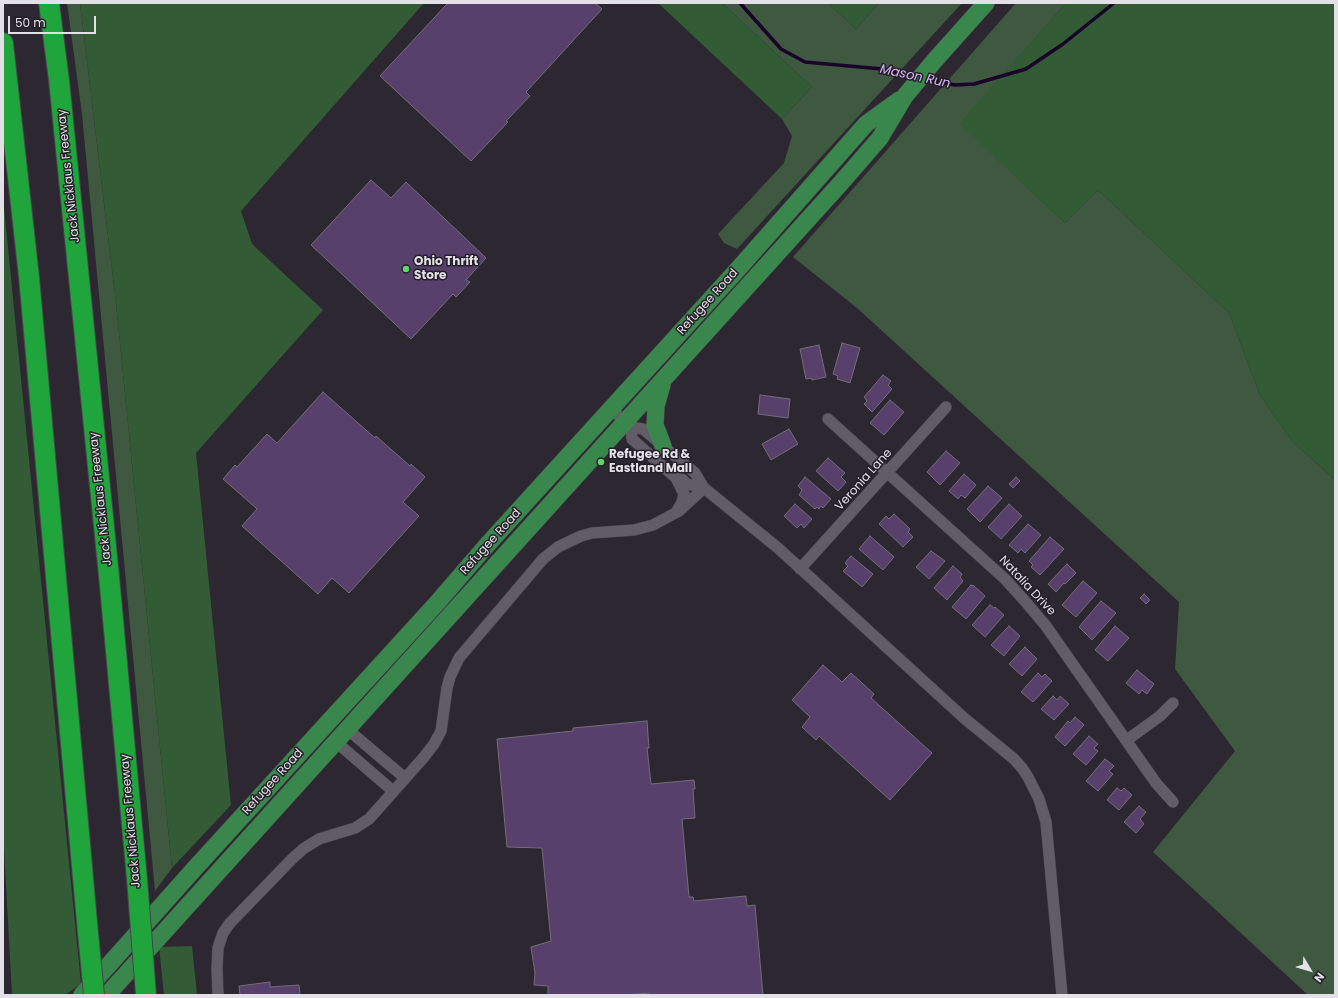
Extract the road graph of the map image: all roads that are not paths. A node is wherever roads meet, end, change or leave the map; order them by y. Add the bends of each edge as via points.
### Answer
1 (49, 3) edge
2 (986, 3) edge
3 (3, 43) edge
4 (909, 91) junction
5 (663, 381) junction
6 (946, 407) dead end
7 (611, 409) junction
8 (828, 419) dead end
9 (628, 425) junction
10 (663, 446) junction
11 (888, 472) junction
12 (676, 478) junction
13 (704, 488) junction
14 (676, 513) junction
15 (800, 569) junction
16 (1174, 702) dead end
17 (347, 729) junction
18 (1127, 740) junction
19 (336, 741) junction
20 (405, 778) junction
21 (394, 792) junction
22 (1173, 802) dead end
23 (82, 995) edge
24 (94, 995) edge
25 (107, 995) edge
26 (146, 995) edge
27 (218, 995) edge
28 (1062, 995) edge

1 - 26 highway, Jack Nicklaus Freeway, bridge via 109,576
2 - 4 main road, Refugee Road
3 - 24 highway, bridge via 29,277
4 - 5 main road, Refugee Road via 880,138
4 - 7 main road, Refugee Road via 866,124
5 - 9 main road, Refugee Road
5 - 10 main road via 656,406 655,425
6 - 11 street, Veronia Lane
7 - 9 street
7 - 23 main road, Refugee Road
8 - 11 street, Natalia Drive
9 - 10 street via 643,429
9 - 12 street via 632,440
9 - 17 main road, Refugee Road
10 - 13 street via 695,474
11 - 15 street, Veronia Lane
11 - 18 street, Natalia Drive via 1005,579 1024,600 1046,626
12 - 13 street
12 - 14 street via 684,494
13 - 14 street
13 - 15 street
14 - 20 street via 644,528 581,536 558,547 543,559 459,658 445,694 443,724 439,735
15 - 28 street via 964,718 1014,759 1028,777 1039,799 1046,822
16 - 18 street via 1156,720
17 - 19 main road, Refugee Road
17 - 20 street
18 - 22 street, Natalia Drive
19 - 21 street
19 - 25 main road, Refugee Road
20 - 21 street
21 - 27 street via 360,825 319,839 303,849 239,913 223,933 219,944

